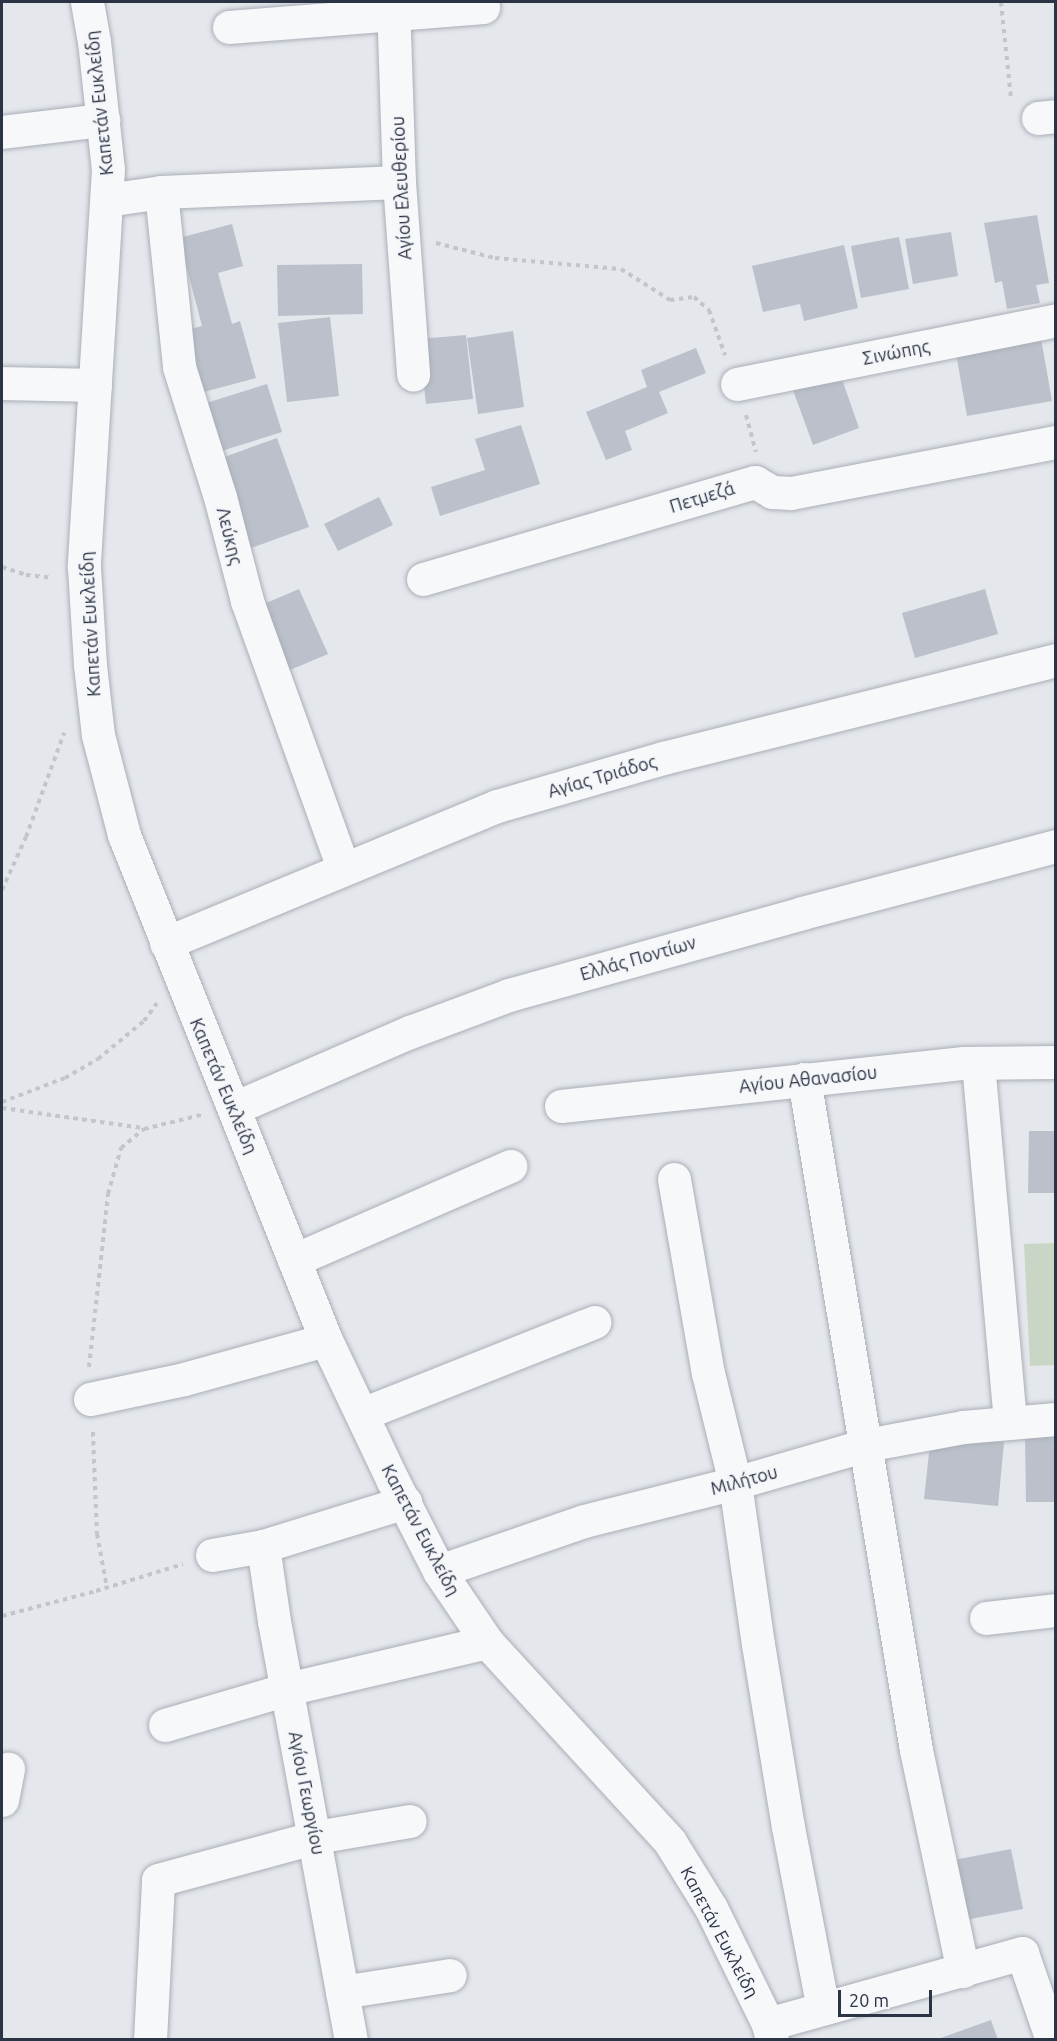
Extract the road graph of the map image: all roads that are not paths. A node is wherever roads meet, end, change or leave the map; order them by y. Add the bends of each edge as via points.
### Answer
1 (87, 2) edge
2 (483, 7) dead end
3 (393, 8) edge
4 (229, 27) dead end
5 (103, 120) junction
6 (2, 132) edge
7 (399, 182) junction
8 (161, 192) junction
9 (107, 200) junction
10 (1056, 320) edge
11 (413, 374) dead end
12 (2, 383) edge
13 (737, 384) road end
14 (95, 385) junction
15 (1056, 442) edge
16 (423, 579) dead end
17 (1056, 660) edge
18 (1056, 846) edge
19 (343, 868) junction
20 (166, 943) junction
21 (1056, 1062) edge
22 (978, 1063) junction
23 (804, 1079) junction
24 (561, 1106) dead end
25 (234, 1108) junction
26 (510, 1166) dead end
27 (674, 1179) dead end
28 (294, 1260) junction
29 (594, 1322) dead end
30 (326, 1340) junction
31 (90, 1399) road end
32 (362, 1414) junction
33 (1056, 1419) edge
34 (1010, 1424) junction
35 (866, 1445) junction
36 (735, 1483) junction
37 (405, 1502) junction
38 (263, 1546) junction
39 (212, 1555) road end
40 (439, 1571) junction
41 (1056, 1610) edge
42 (986, 1618) dead end
43 (487, 1642) junction
44 (287, 1689) junction
45 (165, 1725) dead end
46 (410, 1821) dead end
47 (315, 1837) junction
48 (963, 1971) junction
49 (450, 1975) dead end
50 (342, 1992) junction
51 (823, 2008) junction
52 (770, 2032) edge
53 (150, 2040) edge
54 (351, 2040) edge
55 (1052, 2040) edge

1 - 5 street, Καπετάν Ευκλείδη
2 - 3 street
3 - 4 street
3 - 7 street, Αγίου Ελευθερίου
5 - 6 street
5 - 9 street, Καπετάν Ευκλείδη
7 - 8 street
7 - 11 street, Αγίου Ελευθερίου
8 - 9 street
8 - 19 street, Λεύκης via 179,367 220,497 247,601
9 - 14 street, Καπετάν Ευκλείδη
10 - 13 street, Σινώπης
12 - 14 street
14 - 20 street, Καπετάν Ευκλείδη via 85,582 98,735 124,835
15 - 16 street, Πετμεζά via 791,493 772,492 754,482
17 - 19 street, Αγίας Τριάδος via 697,749 497,806
18 - 25 street, Ελλάς Ποντίων via 509,995 410,1032
19 - 20 street, Αγίας Τριάδος
20 - 25 street, Καπετάν Ευκλείδη
21 - 22 street, Αγίου Αθανασίου
22 - 23 street, Αγίου Αθανασίου
22 - 34 street
23 - 24 street, Αγίου Αθανασίου
23 - 35 street
25 - 28 street, Καπετάν Ευκλείδη
26 - 28 street
27 - 36 street via 708,1373
28 - 30 street, Καπετάν Ευκλείδη
29 - 32 street
30 - 31 street via 184,1379
30 - 32 street, Καπετάν Ευκλείδη
32 - 37 street, Καπετάν Ευκλείδη
33 - 34 street, Μιλήτου
34 - 35 street, Μιλήτου via 963,1427
35 - 36 street, Μιλήτου
35 - 48 street via 916,1750
36 - 40 street, Μιλήτου via 584,1521
36 - 51 street via 788,1827
37 - 38 street
37 - 40 street, Καπετάν Ευκλείδη
38 - 39 street
38 - 44 street, Αγίου Γεωργίου
40 - 43 street, Καπετάν Ευκλείδη
41 - 42 street
43 - 44 street
43 - 52 street, Καπετάν Ευκλείδη via 670,1842 711,1908
44 - 45 street
44 - 47 street, Αγίου Γεωργίου
46 - 47 street
47 - 50 street, Αγίου Γεωργίου
47 - 53 street via 158,1880
48 - 51 street
48 - 55 street via 1022,1953
49 - 50 street
50 - 54 street, Αγίου Γεωργίου
51 - 52 street

